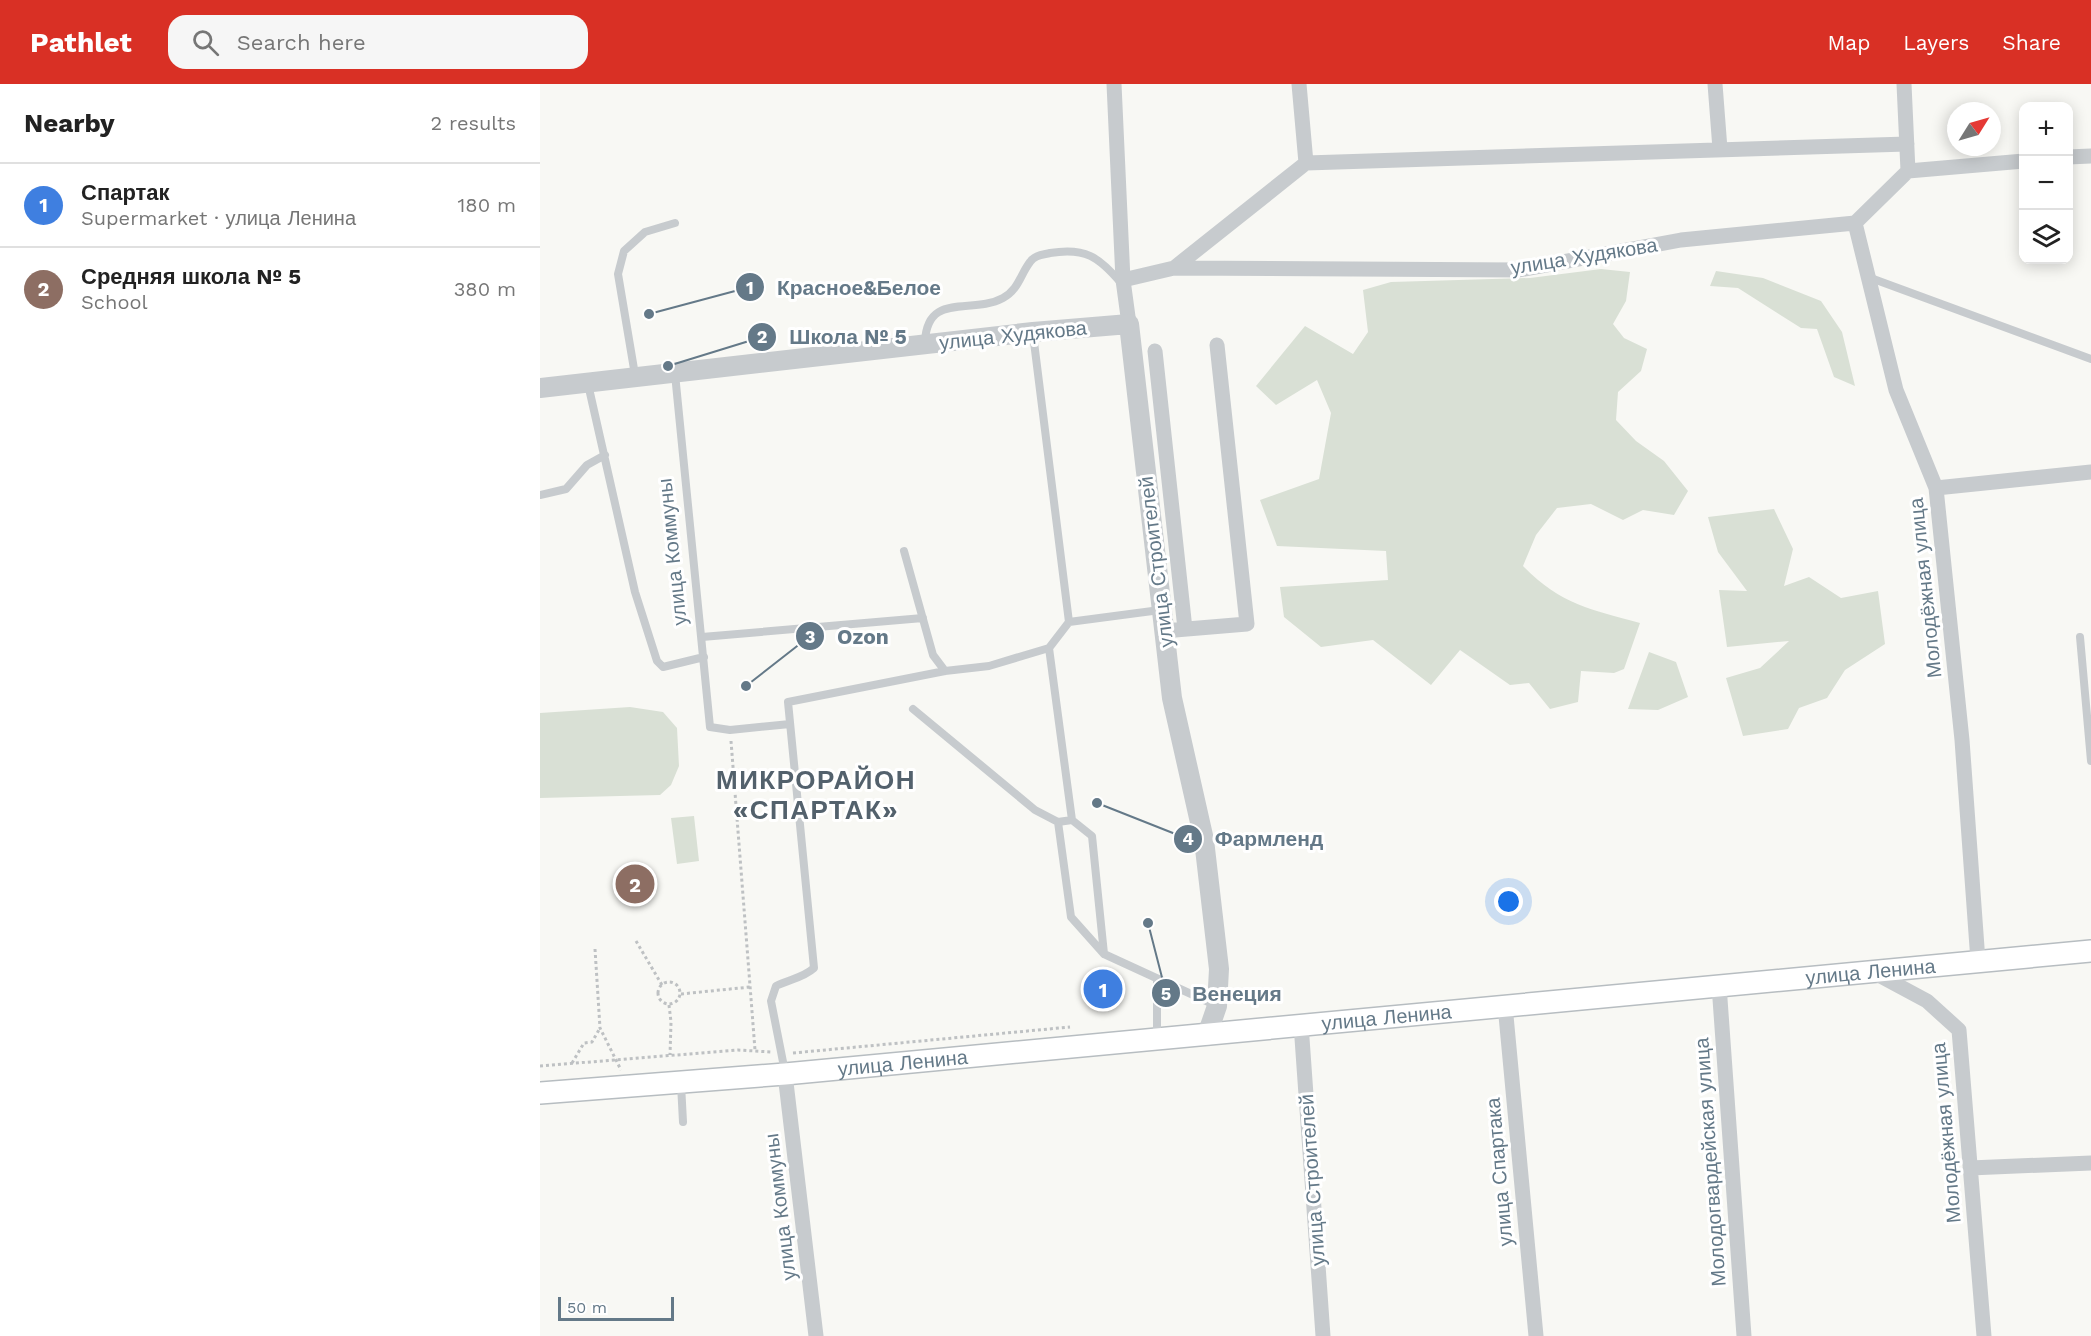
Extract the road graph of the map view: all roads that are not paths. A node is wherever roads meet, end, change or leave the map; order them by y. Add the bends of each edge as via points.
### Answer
1 (1114, 84) edge
2 (1299, 84) edge
3 (1715, 84) edge
4 (1904, 84) edge
5 (1906, 144) junction
6 (1720, 150) junction
7 (2091, 156) edge
8 (2073, 158) edge
9 (2019, 161) edge
10 (1306, 163) junction
11 (1908, 171) junction
12 (675, 223) dead end
13 (1855, 223) junction
14 (1174, 268) junction
15 (1868, 277) junction
16 (1124, 283) junction
17 (1129, 324) junction
18 (1033, 332) junction
19 (925, 344) junction
20 (1217, 345) dead end
21 (1155, 351) dead end
22 (2091, 359) edge
23 (675, 373) junction
24 (635, 376) junction
25 (588, 384) junction
26 (540, 388) edge
27 (605, 455) junction
28 (2091, 472) edge
29 (1936, 488) junction
30 (540, 495) edge
31 (904, 551) dead end
32 (1160, 610) junction
33 (923, 618) junction
34 (1069, 622) junction
35 (1185, 629) junction
36 (1163, 631) junction
37 (702, 637) junction
38 (2080, 637) dead end
39 (1049, 648) junction
40 (704, 657) junction
41 (945, 671) junction
42 (913, 709) dead end
43 (790, 724) junction
44 (2091, 761) edge
45 (1072, 820) junction
46 (1058, 822) junction
47 (2091, 951) edge
48 (1104, 954) junction
49 (1978, 961) junction
50 (1873, 972) junction
51 (1157, 979) junction
52 (1719, 985) junction
53 (1505, 1005) junction
54 (1217, 1006) junction
55 (1301, 1024) junction
56 (1207, 1035) junction
57 (1157, 1039) junction
58 (783, 1064) junction
59 (681, 1082) junction
60 (540, 1093) edge
61 (684, 1122) dead end
62 (2091, 1163) edge
63 (1970, 1168) junction
64 (816, 1336) edge
65 (1323, 1336) edge
66 (1536, 1336) edge
67 (1744, 1336) edge
68 (1983, 1336) edge

1 - 16 street, улица Строителей
2 - 10 street
3 - 6 street
4 - 5 street
5 - 6 street
5 - 11 street
6 - 10 street
7 - 8 street
9 - 11 street
10 - 14 street
11 - 13 street
12 - 24 lane via 645,232 624,251 618,274
13 - 14 street, улица Худякова via 1681,240 1519,270
13 - 15 street, Молодёжная улица
14 - 16 street, улица Худякова
15 - 22 lane
15 - 29 street, Молодёжная улица via 1896,390
16 - 17 street, улица Строителей
16 - 19 lane via 1085,252 1071,249 1037,255 1016,289 1001,299 933,315 926,325
17 - 18 street, улица Худякова
17 - 32 street, улица Строителей
18 - 19 street, улица Худякова
18 - 34 lane
19 - 23 street, улица Худякова
20 - 35 street via 1247,624
21 - 35 street
23 - 24 street, улица Худякова
23 - 37 lane, улица Коммуны
24 - 25 street, улица Худякова
25 - 26 street, улица Худякова
25 - 27 lane
27 - 30 lane via 587,465 566,489
27 - 40 lane via 635,592 657,661 663,667
28 - 29 street
29 - 49 street, Молодёжная улица via 1962,740
31 - 33 lane
32 - 34 lane
32 - 36 street, улица Строителей
33 - 37 lane
33 - 41 lane via 933,655
34 - 39 lane
35 - 36 street
36 - 54 street, улица Строителей via 1172,698 1204,840 1219,969
37 - 40 lane, улица Коммуны
38 - 44 lane
39 - 41 lane via 989,666
39 - 45 lane
40 - 43 lane, улица Коммуны via 710,727 730,730
41 - 43 lane via 788,702
42 - 46 lane via 1035,810
43 - 58 lane via 814,968 803,977 776,986 771,1001
45 - 46 lane
45 - 48 lane via 1092,836
46 - 48 lane via 1071,917
47 - 49 main road, улица Ленина
48 - 51 lane
49 - 50 main road, улица Ленина
50 - 52 main road, улица Ленина
50 - 63 street, Молодёжная улица via 1927,1001 1959,1030
51 - 54 lane
51 - 57 lane
52 - 53 main road, улица Ленина
52 - 67 street, Молодогвардейская улица
53 - 55 main road, улица Ленина
53 - 66 street, улица Спартака
54 - 56 street, улица Строителей
55 - 56 main road, улица Ленина
55 - 65 street, улица Строителей
56 - 57 main road, улица Ленина
57 - 58 main road, улица Ленина
58 - 59 main road, улица Ленина
58 - 64 street, улица Коммуны
59 - 60 main road, улица Ленина
59 - 61 lane
62 - 63 street
63 - 68 street, Молодёжная улица

